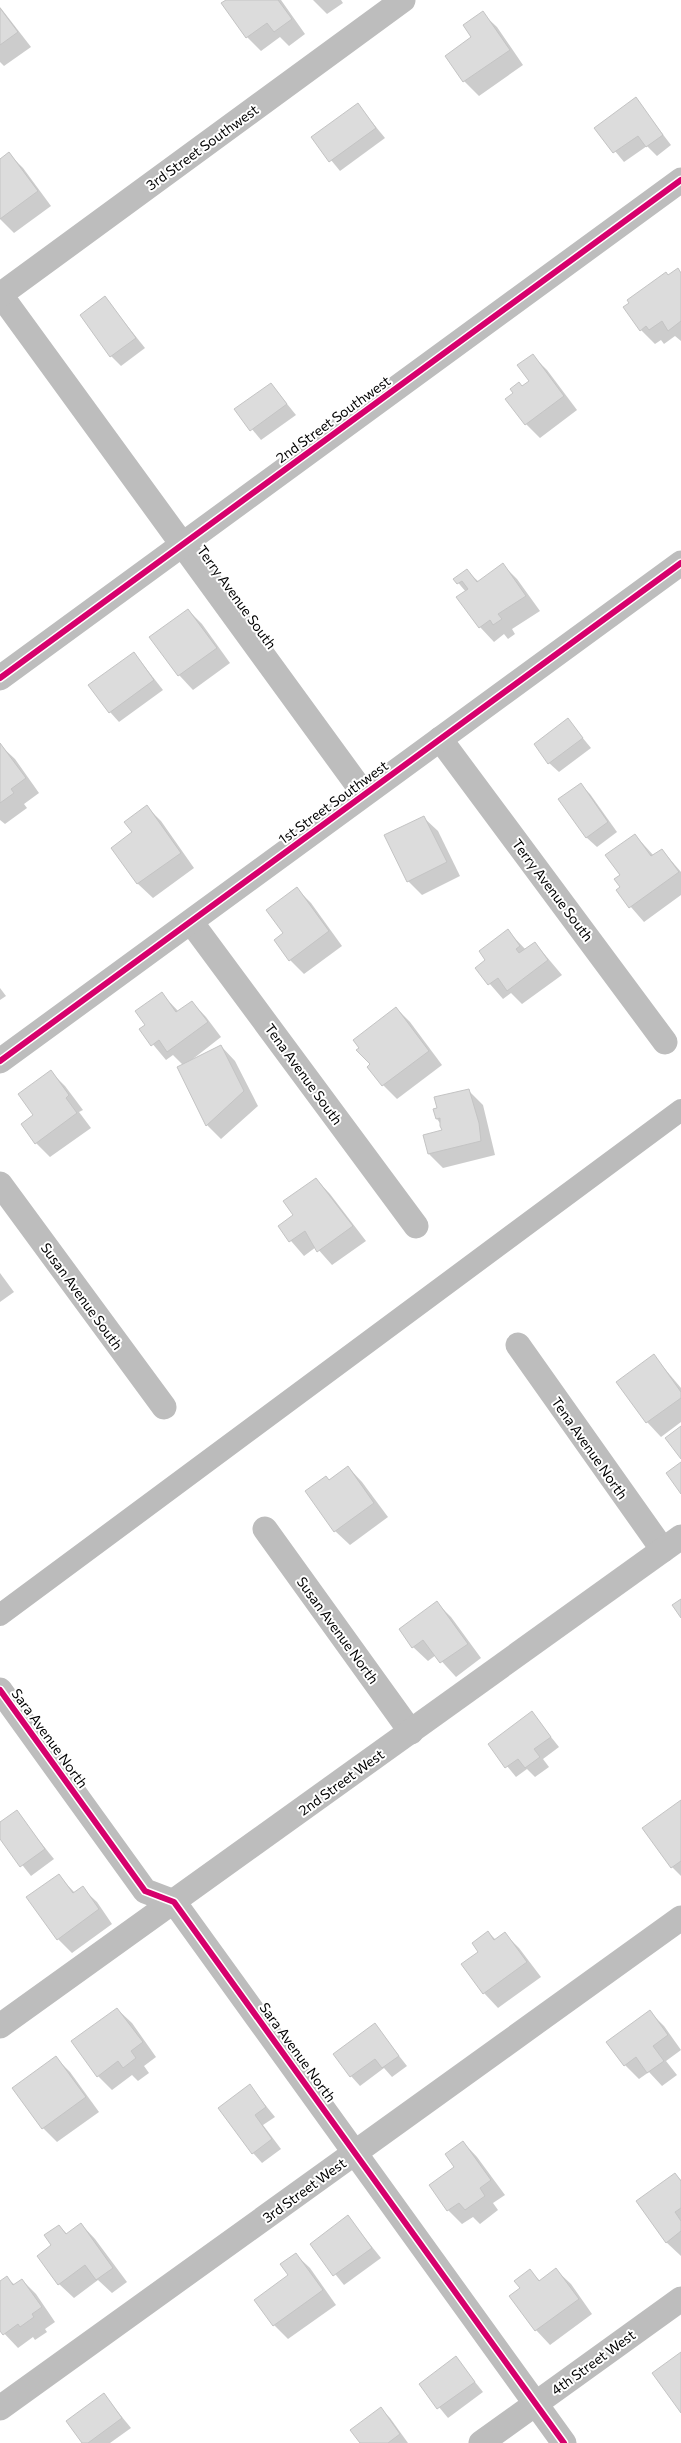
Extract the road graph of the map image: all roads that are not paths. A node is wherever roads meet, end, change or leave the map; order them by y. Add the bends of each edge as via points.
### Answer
1 (403, 0) edge
2 (681, 180) edge
3 (0, 295) edge
4 (182, 544) junction
5 (681, 563) edge
6 (0, 678) edge
7 (440, 739) junction
8 (364, 794) junction
9 (191, 922) junction
10 (665, 1042) dead end
11 (0, 1061) edge
12 (0, 1184) edge
13 (416, 1226) dead end
14 (518, 1345) dead end
15 (164, 1407) dead end
16 (265, 1529) dead end
17 (672, 1544) edge
18 (0, 1690) edge
19 (411, 1732) junction
20 (174, 1902) junction
21 (681, 1918) edge
22 (0, 2026) edge
23 (356, 2153) junction
24 (681, 2299) edge
25 (536, 2404) junction
26 (0, 2408) edge
27 (481, 2443) edge
28 (564, 2443) edge

1 - 3 street, 3rd Street Southwest
2 - 4 street, 2nd Street Southwest
3 - 4 street, Terry Avenue South
4 - 6 street, 2nd Street Southwest
4 - 8 street, Terry Avenue South
5 - 7 street, 1st Street Southwest
7 - 8 street, 1st Street Southwest
7 - 10 street, Terry Avenue South
8 - 9 street, 1st Street Southwest
9 - 11 street, 1st Street Southwest
9 - 13 street, Tena Avenue South
12 - 15 street, Susan Avenue South
14 - 17 street, Tena Avenue North
16 - 19 street, Susan Avenue North
17 - 19 street, 2nd Street West
18 - 20 street, Sara Avenue North via 145,1891
19 - 20 street, 2nd Street West
20 - 22 street, 2nd Street West
20 - 23 street, Sara Avenue North
21 - 23 street, 3rd Street West
23 - 25 street, Sara Avenue North
23 - 26 street, 3rd Street West
24 - 25 street, 4th Street West
25 - 27 street, 4th Street West
25 - 28 street, Sara Avenue North

